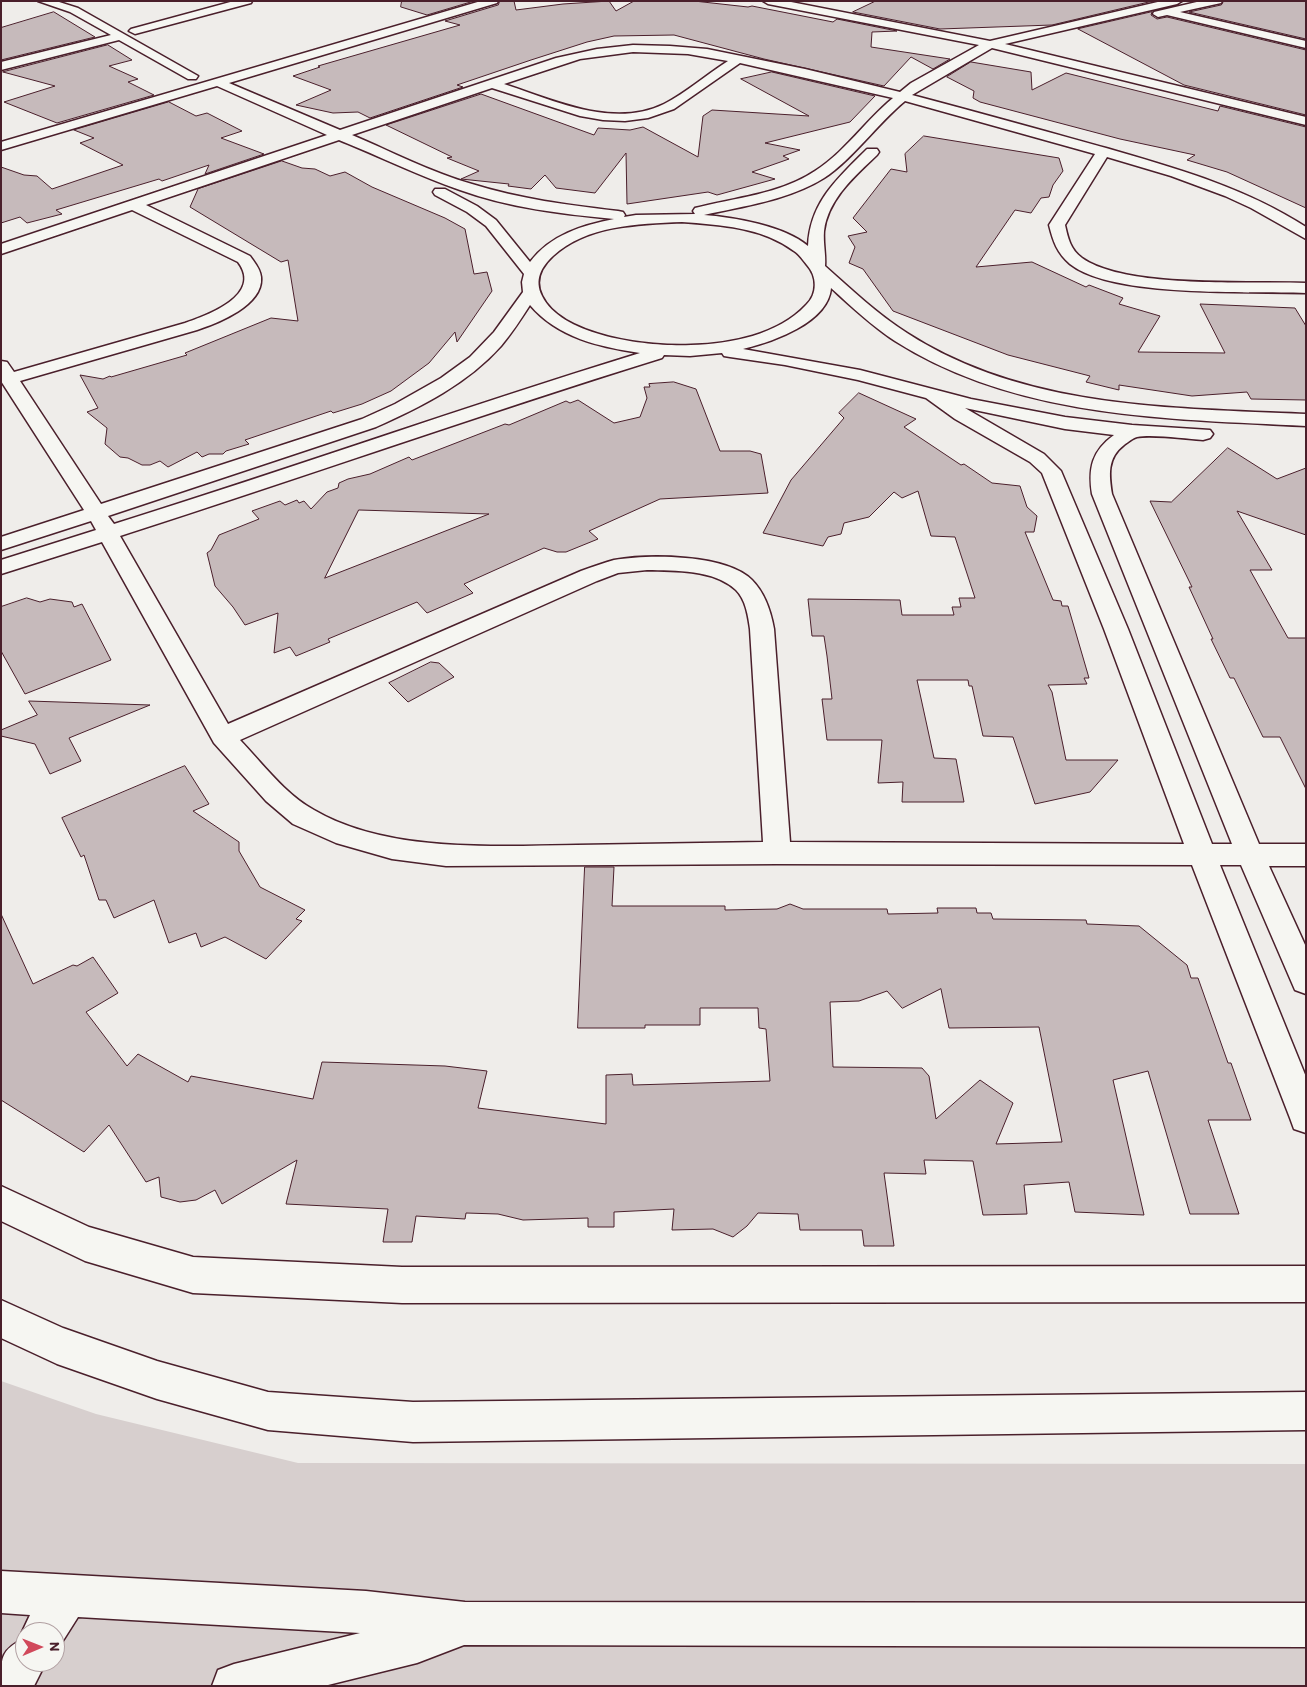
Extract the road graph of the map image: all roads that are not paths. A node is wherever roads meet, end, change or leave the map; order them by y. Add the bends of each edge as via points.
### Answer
1 (42, 1) edge
2 (82, 1) edge
3 (247, 1) edge
4 (454, 1) edge
5 (493, 1) edge
6 (768, 1) edge
7 (820, 1) edge
8 (1177, 1) edge
9 (1217, 1) edge
10 (1146, 8) junction
11 (1165, 13) junction
12 (135, 31) junction
13 (121, 36) junction
14 (302, 44) dead end
15 (990, 44) junction
16 (1013, 44) junction
17 (1034, 44) junction
18 (1306, 45) edge
19 (997, 58) dead end
20 (738, 59) junction
21 (1, 66) edge
22 (198, 76) junction
23 (173, 82) dead end
24 (218, 82) junction
25 (492, 84) junction
26 (937, 92) dead end
27 (904, 95) junction
28 (212, 96) dead end
29 (1260, 97) dead end
30 (926, 101) junction
31 (913, 111) dead end
32 (1306, 121) edge
33 (300, 134) dead end
34 (339, 134) junction
35 (317, 141) junction
36 (879, 144) dead end
37 (1, 146) edge
38 (1103, 152) junction
39 (134, 204) junction
40 (671, 216) junction
41 (652, 217) junction
42 (1306, 234) edge
43 (1, 249) edge
44 (819, 267) junction
45 (531, 273) junction
46 (1306, 288) edge
47 (531, 293) junction
48 (708, 349) junction
49 (670, 351) junction
50 (5, 372) edge
51 (933, 395) junction
52 (1306, 420) edge
53 (1132, 431) junction
54 (1222, 435) dead end
55 (101, 522) junction
56 (1, 544) edge
57 (1, 567) edge
58 (1116, 629) junction
59 (1156, 629) junction
60 (223, 737) junction
61 (777, 853) junction
62 (1202, 855) junction
63 (1250, 855) junction
64 (1306, 855) edge
65 (1306, 981) edge
66 (1306, 1118) edge
67 (1, 1204) edge
68 (1306, 1284) edge
69 (1, 1318) edge
70 (1306, 1411) edge
71 (1, 1592) edge
72 (67, 1596) junction
73 (50, 1622) edge
74 (465, 1624) junction
75 (1306, 1625) edge
76 (17, 1672) edge
77 (8, 1686) edge
78 (234, 1686) edge

1 - 13 street via 74,10
2 - 12 street
3 - 12 street
4 - 14 street
5 - 24 street
6 - 15 street
7 - 16 street
8 - 10 street
9 - 11 street
10 - 11 street
10 - 16 street
11 - 17 street
11 - 18 street
12 - 22 street
13 - 21 street
13 - 22 street
15 - 16 street
15 - 27 street
16 - 17 street
16 - 19 street
16 - 32 street
17 - 29 street
20 - 25 street via 675,49 609,50 579,55
20 - 25 street via 669,106 635,116 591,115
20 - 27 street
22 - 23 street
22 - 24 street
22 - 28 street
22 - 37 street
24 - 34 street
25 - 34 street
26 - 30 street
27 - 30 street
27 - 40 street via 833,164 812,178 776,194
30 - 31 street
30 - 38 street
33 - 35 street
34 - 35 street
34 - 41 street via 490,195 558,209
35 - 39 street
35 - 45 street via 472,209 490,223
36 - 44 street via 835,190 822,209 815,236
38 - 42 street via 1238,194
38 - 46 street via 1057,225 1060,243 1079,262 1094,271 1142,282
39 - 43 street
39 - 50 street via 244,259 254,276 247,295 230,309 205,322
40 - 41 street
40 - 44 street via 708,218 774,234 799,247
41 - 45 street via 586,230 560,242 542,256
44 - 48 street via 823,290 813,310 789,328 753,342
44 - 52 street via 869,313 903,338 980,376 1046,395 1107,406 1162,413
45 - 47 street
47 - 49 street via 542,310 563,326 629,347
47 - 55 street via 474,363 445,384 400,409
48 - 49 street
48 - 51 street via 860,374
49 - 55 street via 506,400 240,491
50 - 55 street
51 - 53 street via 1049,420
51 - 58 street via 1037,458 1051,471
53 - 54 street
53 - 59 street via 1113,443 1103,456 1098,472 1102,494
55 - 56 street
55 - 57 street
55 - 60 street
58 - 59 street
58 - 62 street
59 - 63 street
60 - 61 street via 275,794 303,817 336,833 392,848 446,855
60 - 61 street via 615,567 677,564 722,571 744,585 759,611
61 - 62 street
62 - 63 street
62 - 66 street
63 - 64 street
63 - 65 street
67 - 68 street via 85,1243 193,1275 402,1285
69 - 70 street via 57,1345 157,1380 268,1411 412,1422
71 - 72 street
72 - 73 street
72 - 74 street via 366,1612
74 - 75 street
74 - 78 street via 417,1641
76 - 77 street

